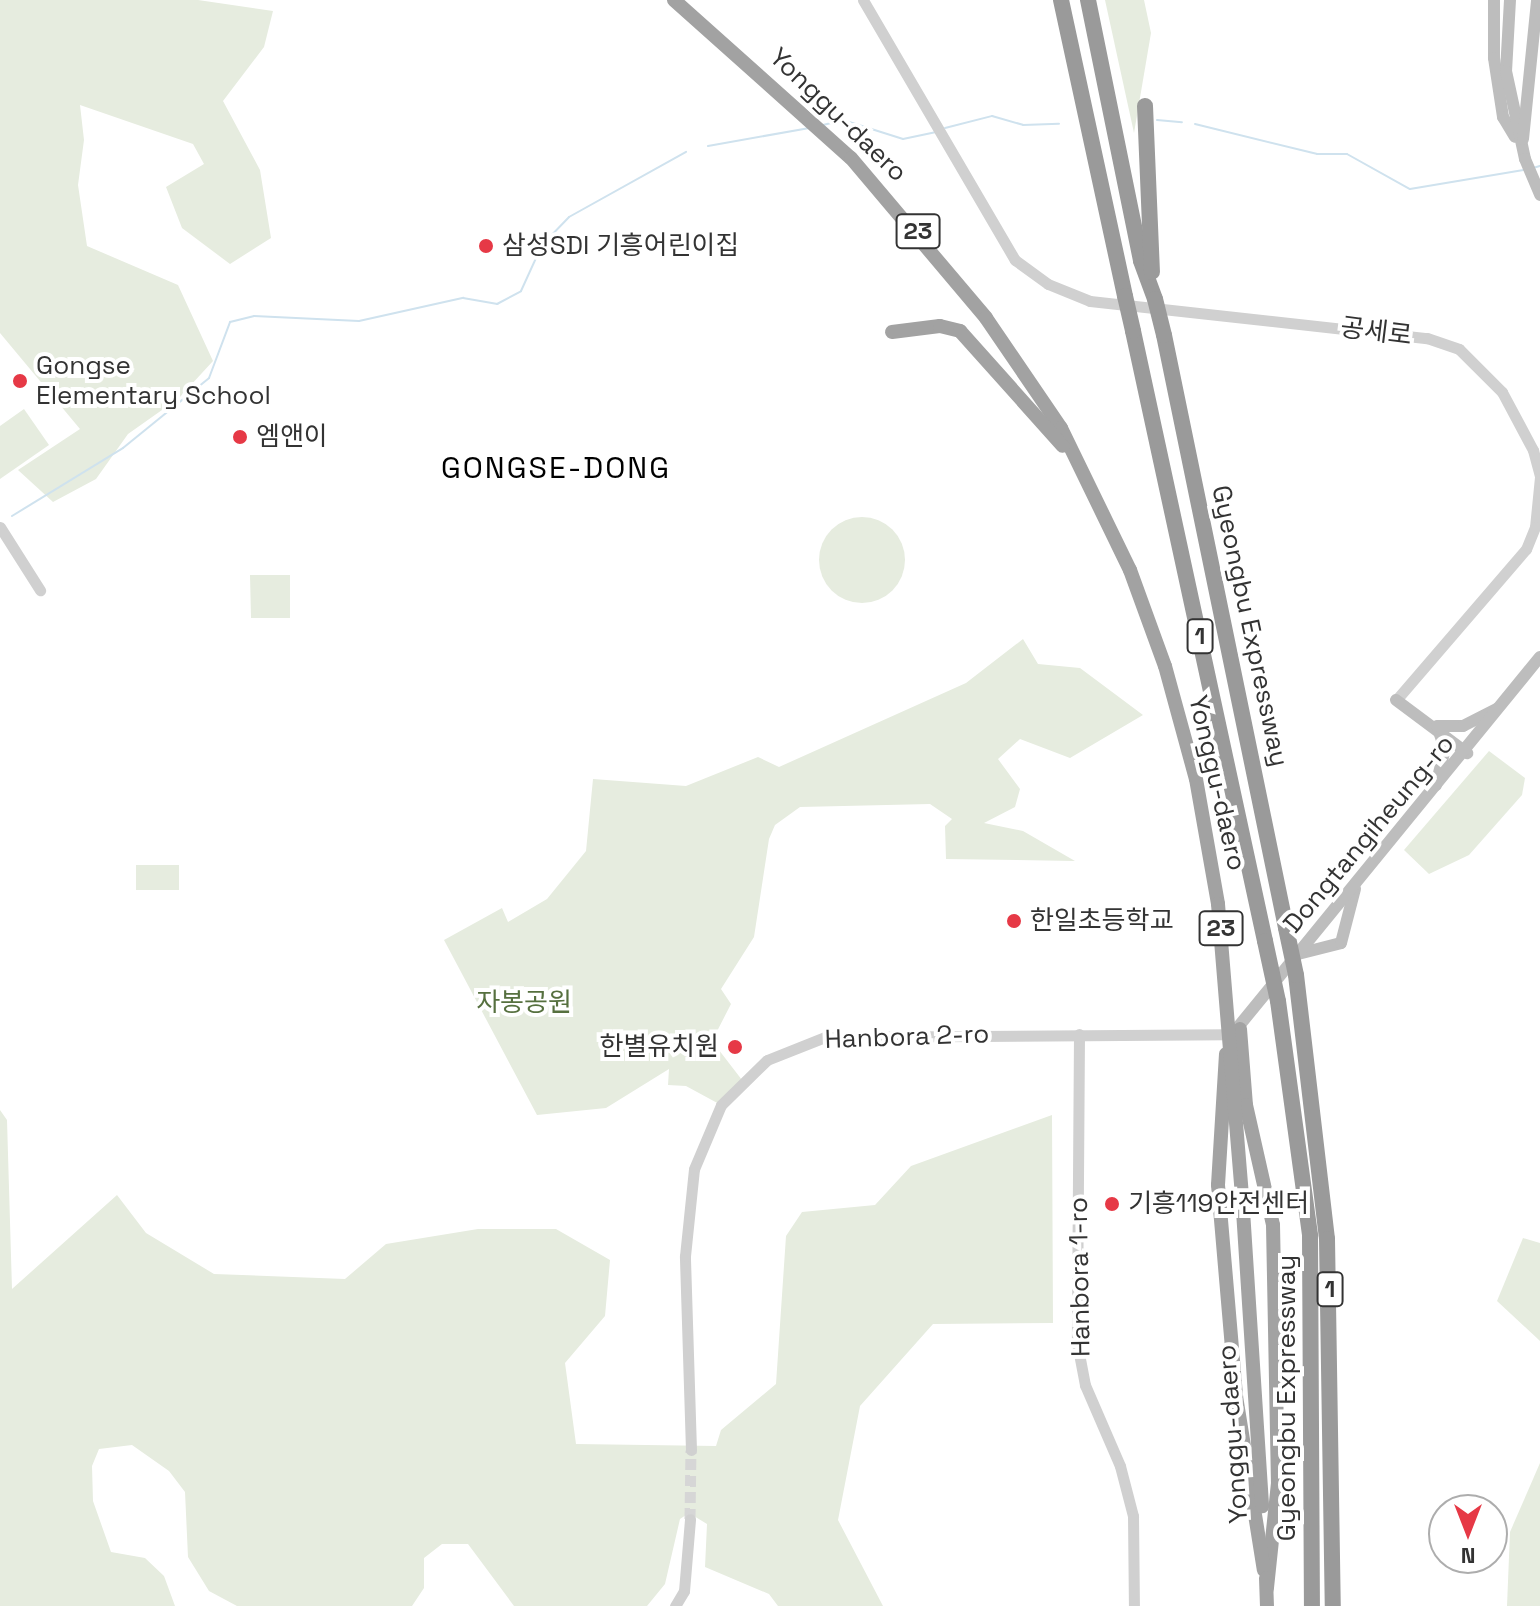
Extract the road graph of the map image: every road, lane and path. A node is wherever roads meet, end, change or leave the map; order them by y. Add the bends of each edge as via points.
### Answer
1 (674, 0) edge
2 (863, 0) edge
3 (1061, 0) edge
4 (1088, 0) edge
5 (1494, 0) edge
6 (1510, 0) edge
7 (1537, 0) edge
8 (1148, 107) dead end
9 (1524, 154) junction
10 (1540, 195) edge
11 (1154, 292) junction
12 (892, 332) dead end
13 (1079, 465) junction
14 (0, 527) edge
15 (40, 590) dead end
16 (1540, 657) edge
17 (1396, 700) joint
18 (1503, 706) junction
19 (1437, 726) junction
20 (1467, 753) junction
21 (1434, 791) junction
22 (1359, 878) junction
23 (1296, 955) junction
24 (1234, 1031) junction
25 (1079, 1034) junction
26 (1266, 1174) junction
27 (1218, 1185) junction
28 (691, 1450) tunnel mouth
29 (690, 1519) tunnel mouth
30 (1267, 1588) junction
31 (675, 1606) edge
32 (1134, 1606) edge
33 (1267, 1606) edge
34 (1312, 1606) edge
35 (1333, 1606) edge

1 - 13 highway, Yonggu-daero / 23 via 772,82 889,198 1043,397
2 - 17 street, 공세로 via 932,126 1015,260 1048,284 1090,301 1427,338 1459,349 1502,392 1533,450 1540,477 1535,527 1526,549
3 - 34 highway, Gyeongbu Expressway / 1, bridge via 1278,1001 1310,1236
4 - 11 highway, 1 via 1141,261
5 - 9 main road via 1503,117
6 - 9 main road via 1506,71
7 - 9 main road
8 - 11 highway
9 - 10 main road
11 - 35 highway, Gyeongbu Expressway / 1, bridge via 1296,975 1327,1239
12 - 13 highway via 940,326 960,331
13 - 30 highway, Yonggu-daero / 23, bridge via 1130,570 1165,666 1196,779 1218,904
14 - 15 street
16 - 18 main road, Dongtangiheung-ro
17 - 19 main road
18 - 19 main road via 1463,726
18 - 20 main road, Dongtangiheung-ro
19 - 20 main road
19 - 21 main road via 1445,749
20 - 21 main road, Dongtangiheung-ro
21 - 22 main road, Dongtangiheung-ro
22 - 23 main road, Dongtangiheung-ro
22 - 23 main road via 1341,943
23 - 24 main road, Dongtangiheung-ro
24 - 25 street, Hanbora 2-ro
24 - 26 highway via 1246,1105
24 - 27 highway
25 - 28 street, Hanbora 2-ro via 825,1037 794,1045 742,1080 706,1135 688,1201
25 - 32 street, Hanbora 1-ro via 1077,1343 1085,1385 1120,1466 1133,1516
26 - 27 highway via 1253,1163 1230,1164
26 - 30 highway via 1273,1225 1278,1483
27 - 30 highway via 1236,1396
29 - 31 street via 684,1591
30 - 33 highway, Yonggu-daero / 23

